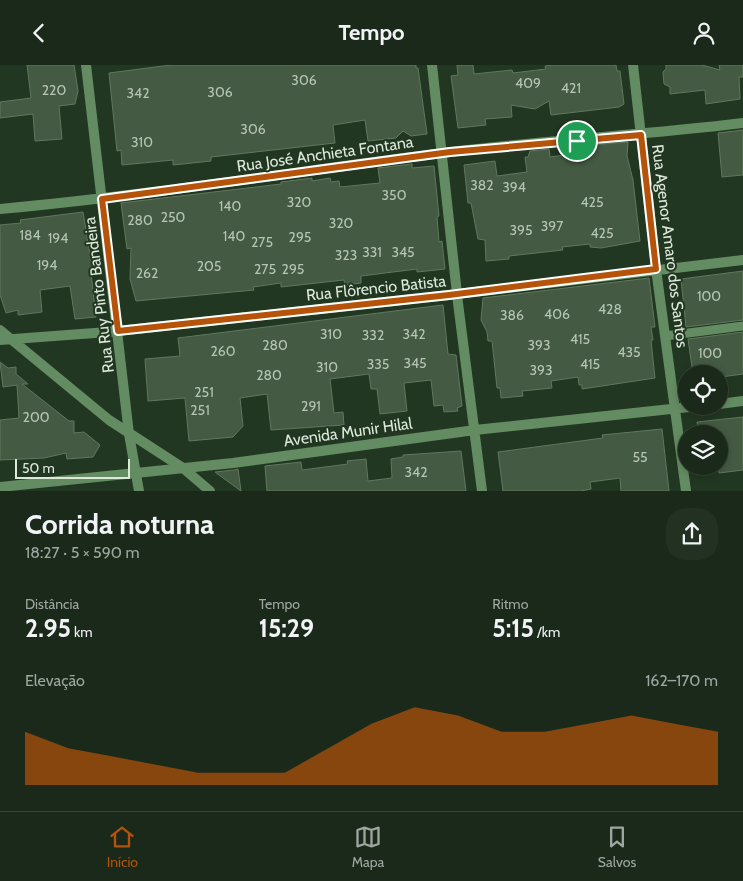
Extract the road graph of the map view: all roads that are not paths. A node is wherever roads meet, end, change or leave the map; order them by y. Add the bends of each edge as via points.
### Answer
1 (86, 65) edge
2 (432, 65) edge
3 (633, 65) edge
4 (743, 123) edge
5 (641, 135) junction
6 (441, 154) junction
7 (102, 199) junction
8 (0, 209) edge
9 (743, 260) edge
10 (656, 269) junction
11 (457, 294) junction
12 (743, 325) edge
13 (0, 330) edge
14 (118, 331) junction
15 (665, 335) junction
16 (5, 339) edge
17 (743, 401) edge
18 (728, 403) edge
19 (675, 409) junction
20 (678, 409) edge
21 (475, 430) junction
22 (129, 434) junction
23 (183, 468) junction
24 (136, 473) junction
25 (0, 487) edge
26 (139, 491) edge
27 (210, 491) edge
28 (482, 491) edge
29 (686, 491) edge

1 - 7 street, Rua Ruy Pinto Bandeira
2 - 6 street
3 - 5 street, Rua Agenor Amaro dos Santos
4 - 5 street, Rua José Anchieta Fontana
5 - 6 street, Rua José Anchieta Fontana
5 - 10 street, Rua Agenor Amaro dos Santos
6 - 7 street, Rua José Anchieta Fontana
6 - 11 street
7 - 8 street, Rua José Anchieta Fontana
7 - 14 street, Rua Ruy Pinto Bandeira
9 - 10 street, Rua Flôrencio Batista
10 - 11 street, Rua Flôrencio Batista
10 - 15 street, Rua Agenor Amaro dos Santos
11 - 14 street, Rua Flôrencio Batista
11 - 21 street
12 - 15 lane
13 - 16 street
14 - 16 street, Rua Flôrencio Batista
14 - 22 street, Rua Ruy Pinto Bandeira
15 - 19 street, Rua Agenor Amaro dos Santos
16 - 22 street
17 - 18 street
19 - 20 street, Avenida Munir Hilal
19 - 21 street, Avenida Munir Hilal
19 - 29 street, Rua Agenor Amaro dos Santos
21 - 23 street, Avenida Munir Hilal
21 - 28 street
22 - 23 street
22 - 24 street, Rua Ruy Pinto Bandeira
23 - 24 street, Avenida Munir Hilal
23 - 27 street
24 - 25 street, Avenida Munir Hilal
24 - 26 street, Rua Ruy Pinto Bandeira

